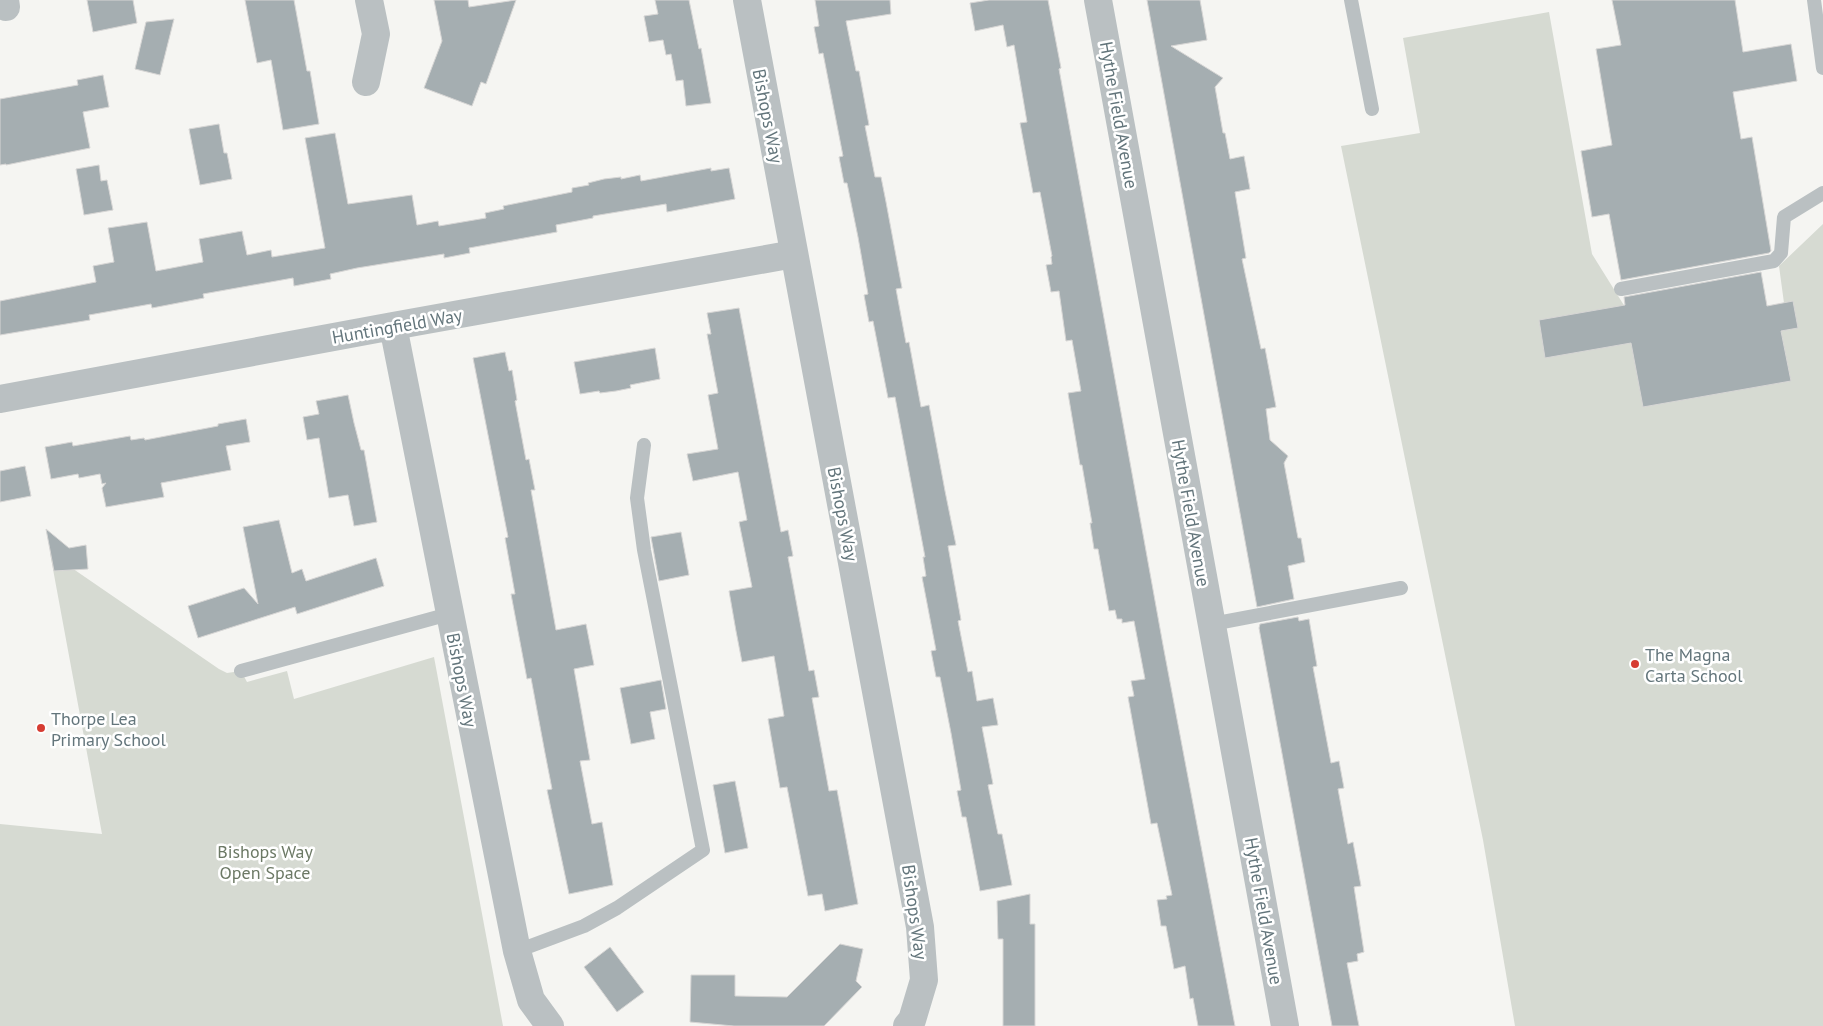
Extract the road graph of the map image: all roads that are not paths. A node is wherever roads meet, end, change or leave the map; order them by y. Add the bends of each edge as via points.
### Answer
1 (370, 0) edge
2 (747, 0) edge
3 (1098, 0) edge
4 (1351, 0) edge
5 (1814, 0) edge
6 (1823, 68) edge
7 (366, 82) dead end
8 (1372, 109) dead end
9 (1823, 193) edge
10 (794, 254) junction
11 (1621, 289) dead end
12 (393, 326) junction
13 (0, 399) edge
14 (644, 445) dead end
15 (1401, 588) dead end
16 (449, 614) junction
17 (1212, 624) junction
18 (241, 671) dead end
19 (516, 952) junction
20 (550, 1026) edge
21 (907, 1026) edge
22 (1285, 1026) edge

1 - 7 street via 376,34
2 - 10 street, Bishops Way
3 - 17 street, Hythe Field Avenue
4 - 8 lane
5 - 6 lane
9 - 11 lane via 1784,217 1781,253 1774,260
10 - 12 street, Huntingfield Way
10 - 21 street, Bishops Way via 920,927 924,980 912,1020
12 - 13 street, Huntingfield Way
12 - 16 street, Bishops Way
14 - 19 lane via 637,498 644,550 703,850 617,908 584,926
15 - 17 lane
16 - 18 lane
16 - 19 street, Bishops Way
17 - 22 street, Hythe Field Avenue
19 - 20 street, Bishops Way via 531,1000

